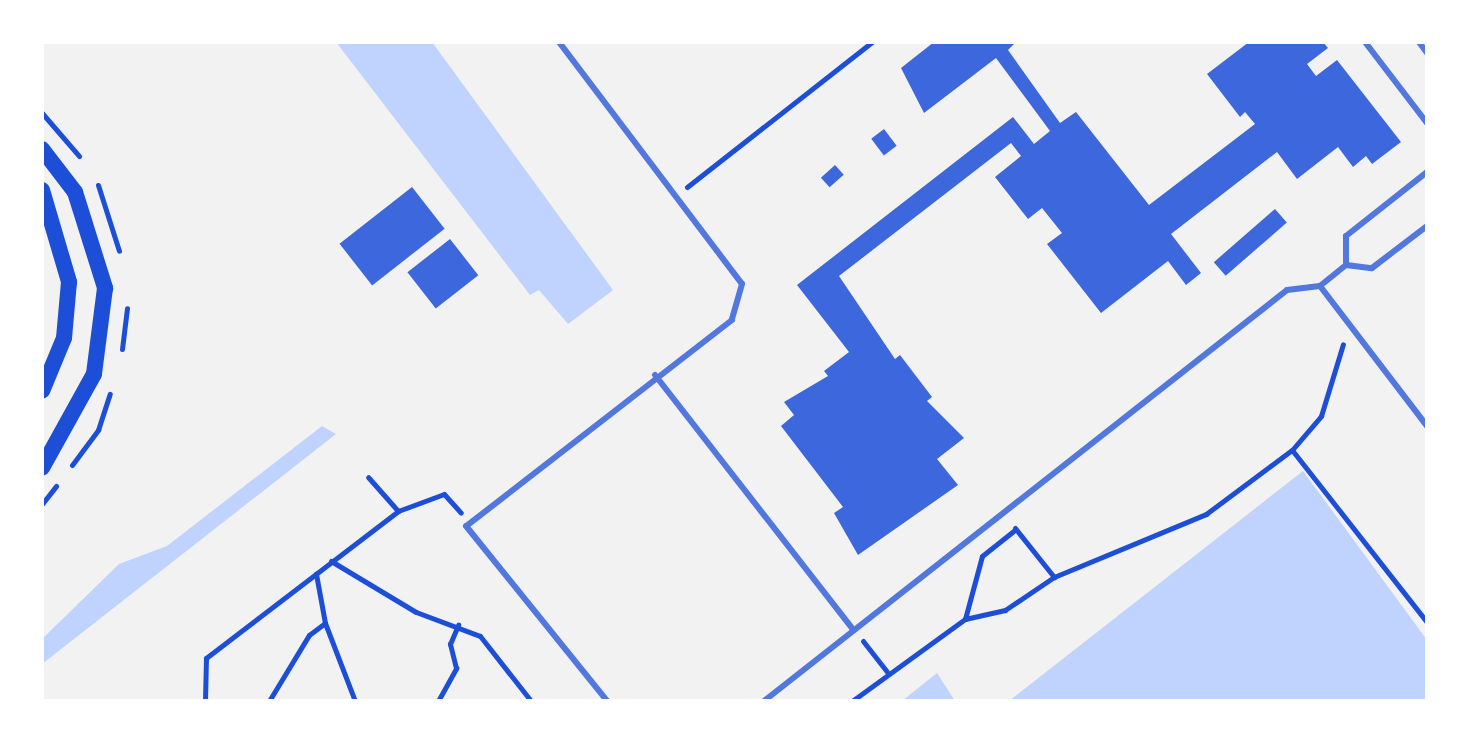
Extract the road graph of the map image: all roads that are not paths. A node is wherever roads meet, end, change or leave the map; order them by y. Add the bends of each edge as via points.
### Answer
1 (559, 42) edge
2 (1365, 42) edge
3 (1419, 42) edge
4 (1427, 53) edge
5 (1427, 123) edge
6 (42, 149) edge
7 (1427, 172) edge
8 (42, 190) edge
9 (1427, 226) edge
10 (1346, 265) junction
11 (1320, 286) junction
12 (655, 375) junction
13 (42, 391) edge
14 (1427, 426) edge
15 (42, 468) edge
16 (853, 629) junction
17 (607, 701) edge
18 (764, 701) edge

1 - 12 lane via 742,284 732,320
2 - 5 lane
3 - 4 lane
6 - 15 main road via 88,221 105,318 83,403
7 - 10 lane via 1346,236
8 - 13 main road via 69,282 64,338
9 - 10 lane via 1372,268
10 - 11 lane
11 - 14 lane
11 - 16 lane via 1287,290
12 - 16 lane
12 - 17 lane via 466,526
16 - 18 lane

